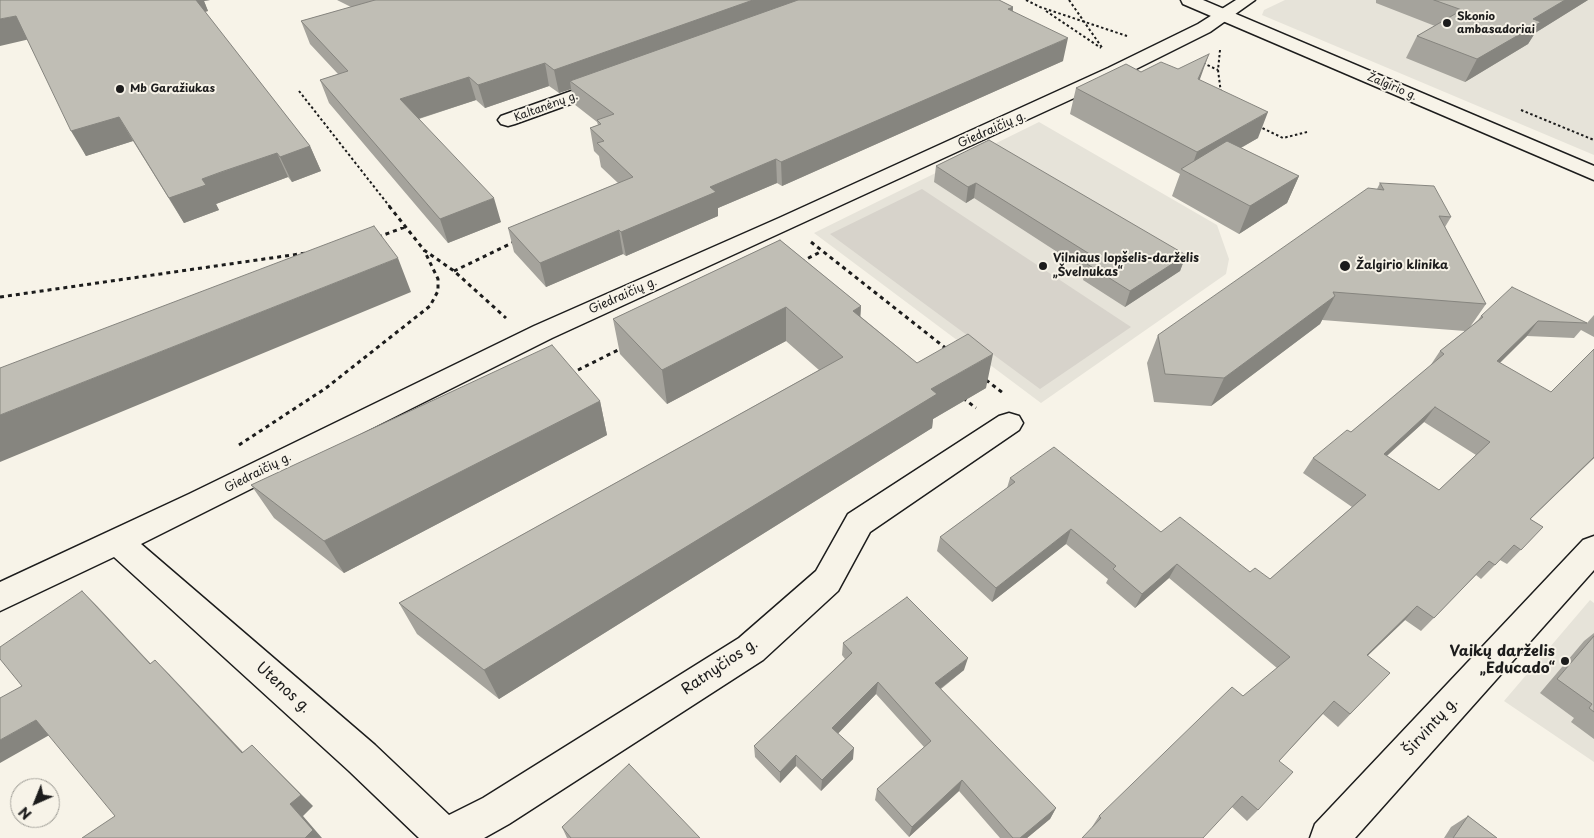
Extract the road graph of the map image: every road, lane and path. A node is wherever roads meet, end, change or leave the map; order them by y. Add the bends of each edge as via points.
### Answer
1 (1026, 0) edge
2 (1069, 0) edge
3 (1189, 0) edge
4 (1247, 0) edge
5 (1040, 7) junction
6 (1225, 15) junction
7 (1084, 22) junction
8 (1221, 45) dead end
9 (1167, 47) junction
10 (620, 79) edge
11 (299, 91) dead end
12 (1221, 100) edge
13 (508, 120) dead end
14 (1257, 126) edge
15 (1307, 132) dead end
16 (1594, 174) edge
17 (787, 223) junction
18 (405, 227) junction
19 (523, 238) edge
20 (370, 240) edge
21 (424, 250) junction
22 (822, 251) junction
23 (313, 252) edge
24 (796, 264) edge
25 (454, 272) junction
26 (0, 298) edge
27 (529, 338) junction
28 (623, 348) edge
29 (952, 353) edge
30 (578, 370) dead end
31 (981, 376) edge
32 (962, 397) edge
33 (1000, 424) junction
34 (241, 443) dead end
35 (118, 542) junction
36 (1594, 549) edge
37 (0, 597) edge
38 (446, 838) edge
39 (1329, 838) edge

1 - 5 path
2 - 7 path
3 - 6 street, Žalgirio g.
4 - 6 street, Giedraičių g.
5 - 7 path
5 - 7 path via 1103,50
6 - 9 street, Giedraičių g.
6 - 16 street, Žalgirio g.
7 - 9 path
8 - 12 path via 1218,70
9 - 17 street, Giedraičių g.
10 - 13 street, Kaltanėnų g.
11 - 18 path
14 - 15 path via 1283,138
17 - 22 path
17 - 27 street, Giedraičių g.
18 - 20 path
18 - 21 path
19 - 25 path
21 - 25 path
21 - 34 path via 438,279 438,291 430,306 326,388
22 - 24 path
22 - 29 path
23 - 26 path
25 - 27 path
27 - 35 street, Giedraičių g.
28 - 30 path
31 - 33 path via 1015,403
32 - 33 path
33 - 38 street, Ratnyčios g. via 859,523 827,581 751,649 496,811
35 - 37 street, Giedraičių g.
35 - 38 street, Utenos g. via 362,758
36 - 39 street, Širvintų g.

